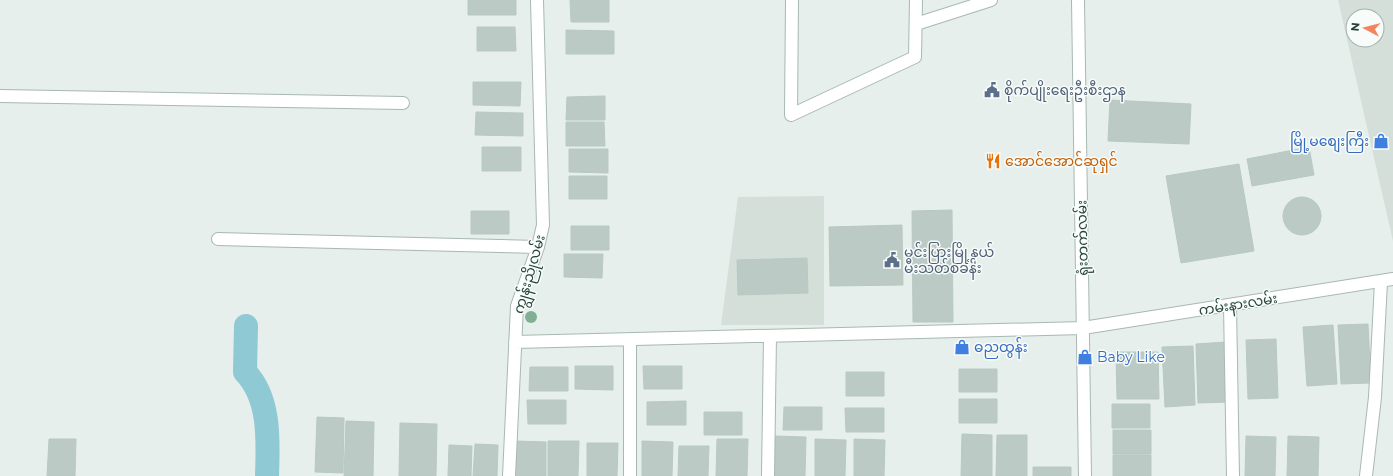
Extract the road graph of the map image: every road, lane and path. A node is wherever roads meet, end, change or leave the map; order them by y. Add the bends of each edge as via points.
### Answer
1 (537, 0) edge
2 (792, 0) edge
3 (916, 0) edge
4 (991, 0) edge
5 (1078, 0) edge
6 (916, 24) junction
7 (0, 96) edge
8 (403, 103) dead end
9 (218, 239) dead end
10 (538, 247) junction
11 (1393, 279) edge
12 (1381, 282) junction
13 (1230, 306) junction
14 (1083, 328) junction
15 (770, 336) junction
16 (630, 340) junction
17 (515, 342) junction
18 (509, 476) edge
19 (630, 476) edge
20 (768, 476) edge
21 (1085, 476) edge
22 (1233, 476) edge
23 (1366, 476) edge

1 - 10 street, ကျွန်းညိုလမ်း via 543,225
2 - 6 street via 791,115 915,57
3 - 6 street
4 - 6 street
5 - 14 street, ရုံးတက်လမ်း
7 - 8 street
9 - 10 street
10 - 17 street, ကျွန်းညိုလမ်း via 517,306
11 - 12 street, ကမ်းနားလမ်း
12 - 13 street, ကမ်းနားလမ်း
12 - 23 street via 1375,397
13 - 14 street, ကမ်းနားလမ်း
13 - 22 street
14 - 15 street, ကမ်းနားလမ်း
14 - 21 street, ရုံးတက်လမ်း
15 - 16 street, ကမ်းနားလမ်း
15 - 20 street
16 - 17 street, ကမ်းနားလမ်း
16 - 19 street
17 - 18 street, ကျွန်းညိုလမ်း

